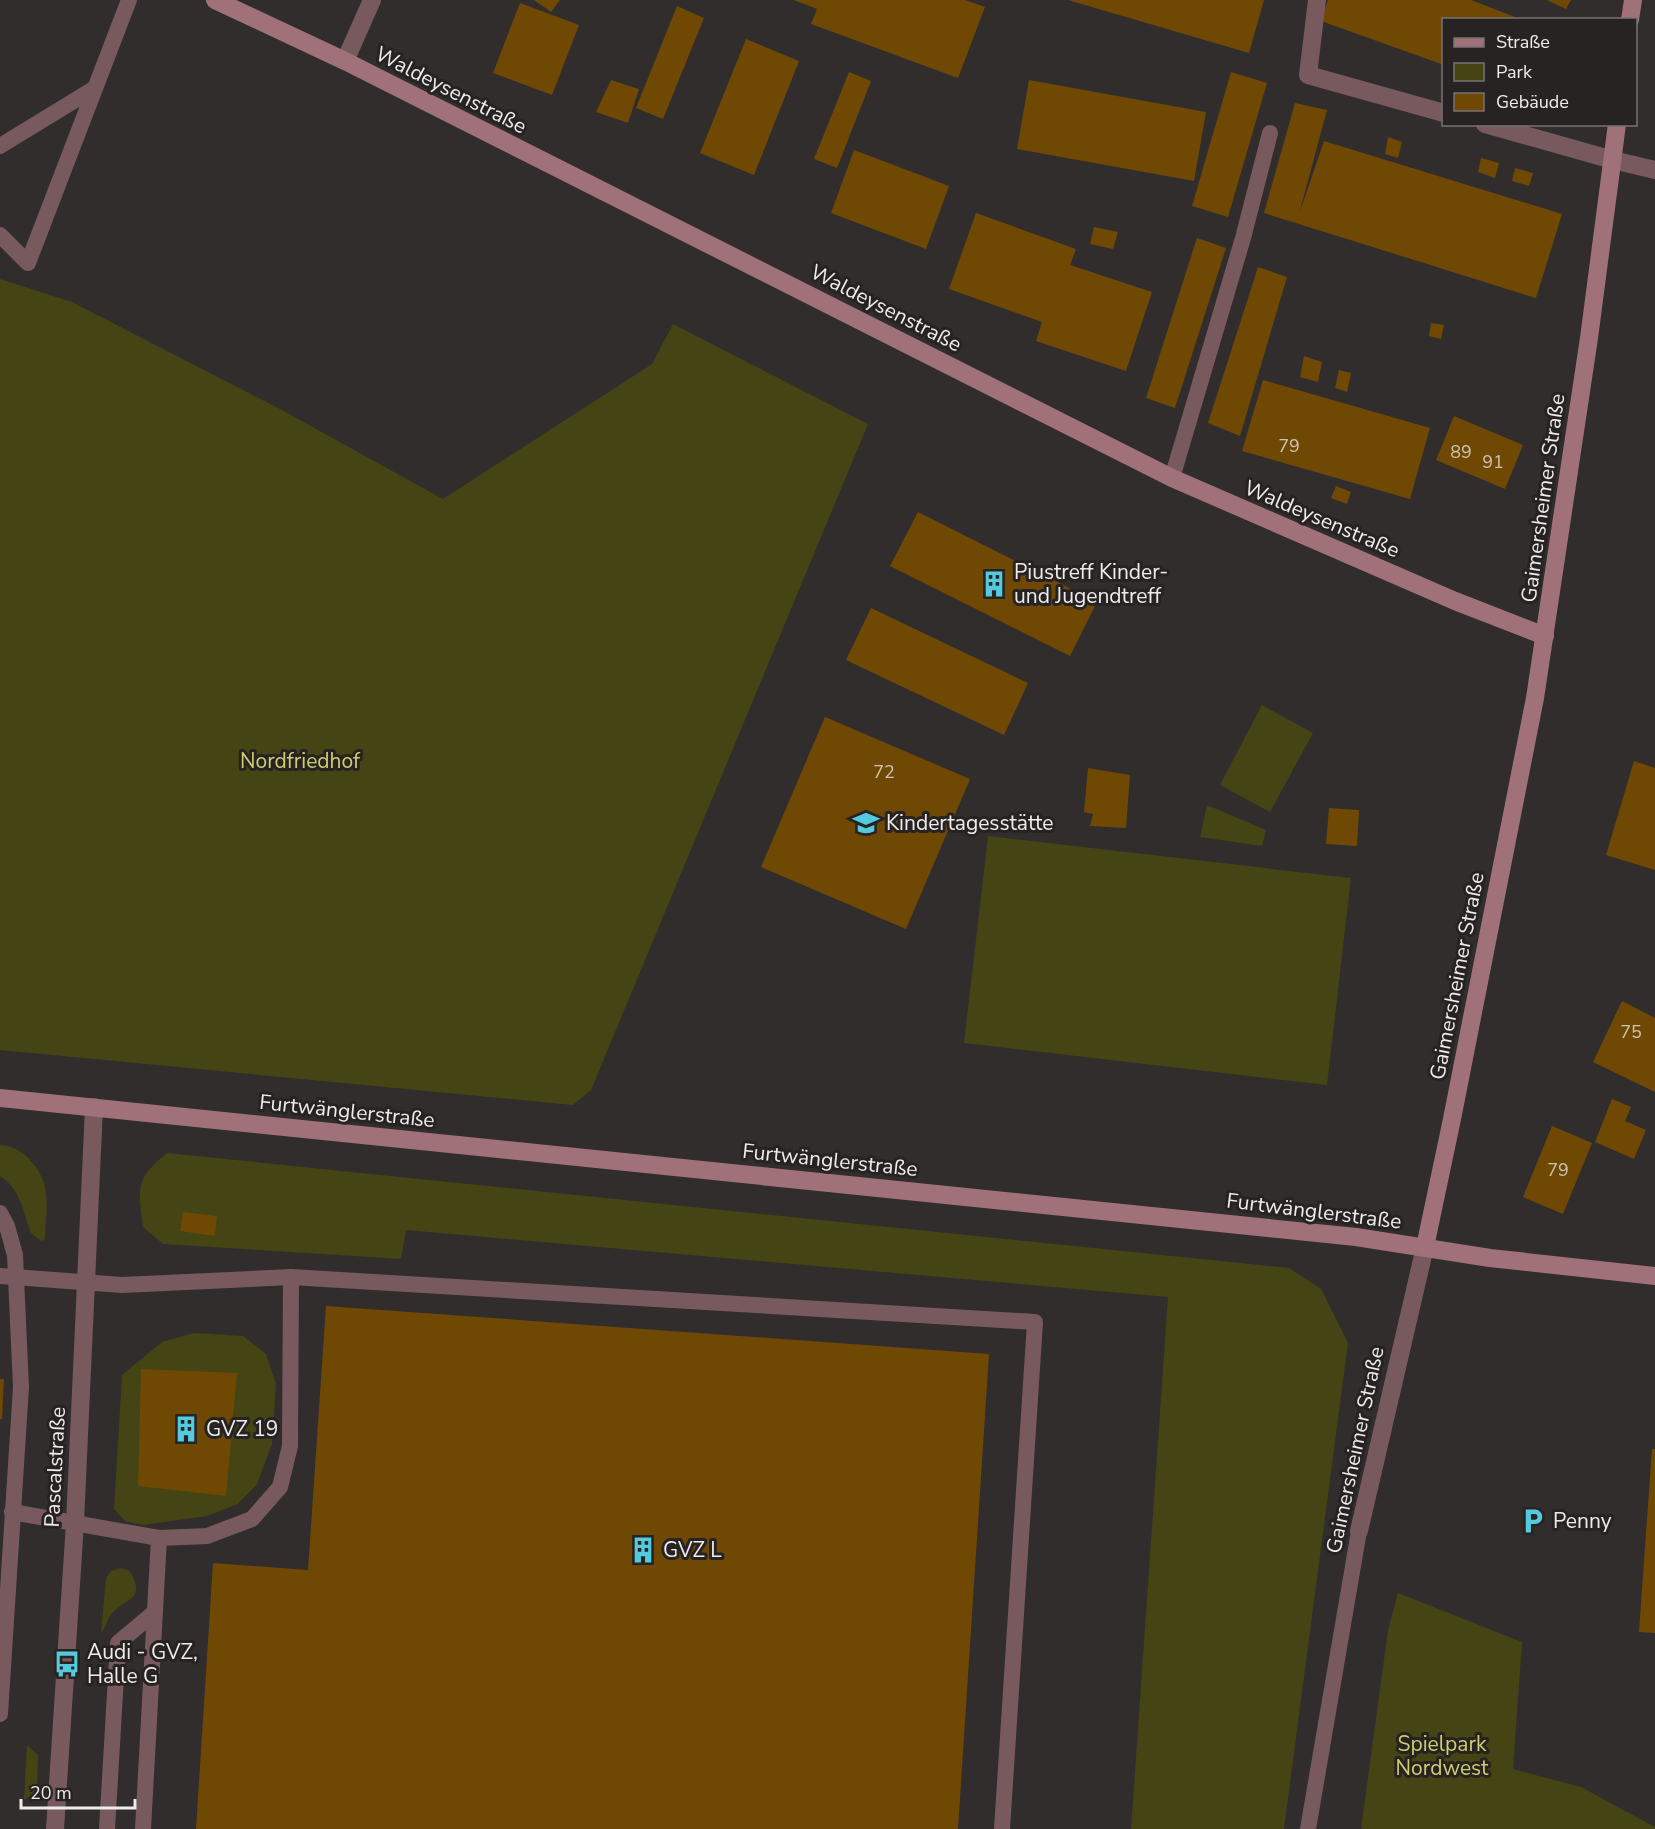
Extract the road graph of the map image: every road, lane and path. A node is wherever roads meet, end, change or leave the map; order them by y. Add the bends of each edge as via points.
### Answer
1 (129, 0) edge
2 (214, 0) edge
3 (372, 0) edge
4 (1317, 0) edge
5 (1632, 0) edge
6 (1630, 18) edge
7 (345, 61) junction
8 (95, 88) junction
9 (1442, 113) edge
10 (1492, 126) edge
11 (1617, 126) edge
12 (1270, 133) dead end
13 (0, 147) edge
14 (1613, 160) junction
15 (1655, 170) edge
16 (0, 235) edge
17 (1172, 478) junction
18 (1545, 636) junction
19 (0, 1098) edge
20 (94, 1107) junction
21 (0, 1213) edge
22 (1425, 1247) junction
23 (8, 1276) edge
24 (1655, 1276) edge
25 (291, 1277) junction
26 (85, 1283) junction
27 (12, 1512) junction
28 (75, 1523) junction
29 (1359, 1531) joint
30 (159, 1538) junction
31 (155, 1612) junction
32 (0, 1714) edge
33 (55, 1829) edge
34 (107, 1829) edge
35 (143, 1829) edge
36 (1002, 1829) edge
37 (1308, 1829) edge

1 - 8 lane
2 - 7 street, Waldeysenstraße
3 - 7 street
4 - 9 street via 1308,75
5 - 6 street
7 - 17 street, Waldeysenstraße
8 - 13 lane
8 - 16 lane via 28,263
10 - 14 street
11 - 14 street, Gaimersheimer Straße
12 - 17 lane
14 - 15 street
14 - 18 street, Gaimersheimer Straße
17 - 18 street, Waldeysenstraße
18 - 22 street, Gaimersheimer Straße
19 - 20 street, Furtwänglerstraße
20 - 22 street, Furtwänglerstraße
20 - 26 street, Pascalstraße
21 - 23 lane via 8,1226 15,1255
22 - 24 street, Furtwänglerstraße
22 - 29 street, Gaimersheimer Straße
23 - 26 lane
23 - 27 lane via 21,1387
25 - 26 lane via 122,1285
25 - 30 lane via 290,1446 280,1487 252,1519 207,1536
25 - 36 lane via 1035,1322
26 - 28 street, Pascalstraße
27 - 28 lane
27 - 32 lane
28 - 30 lane
28 - 33 street, Pascalstraße
29 - 37 lane, Gaimersheimer Straße
30 - 31 lane
31 - 34 lane via 118,1643
31 - 35 lane

